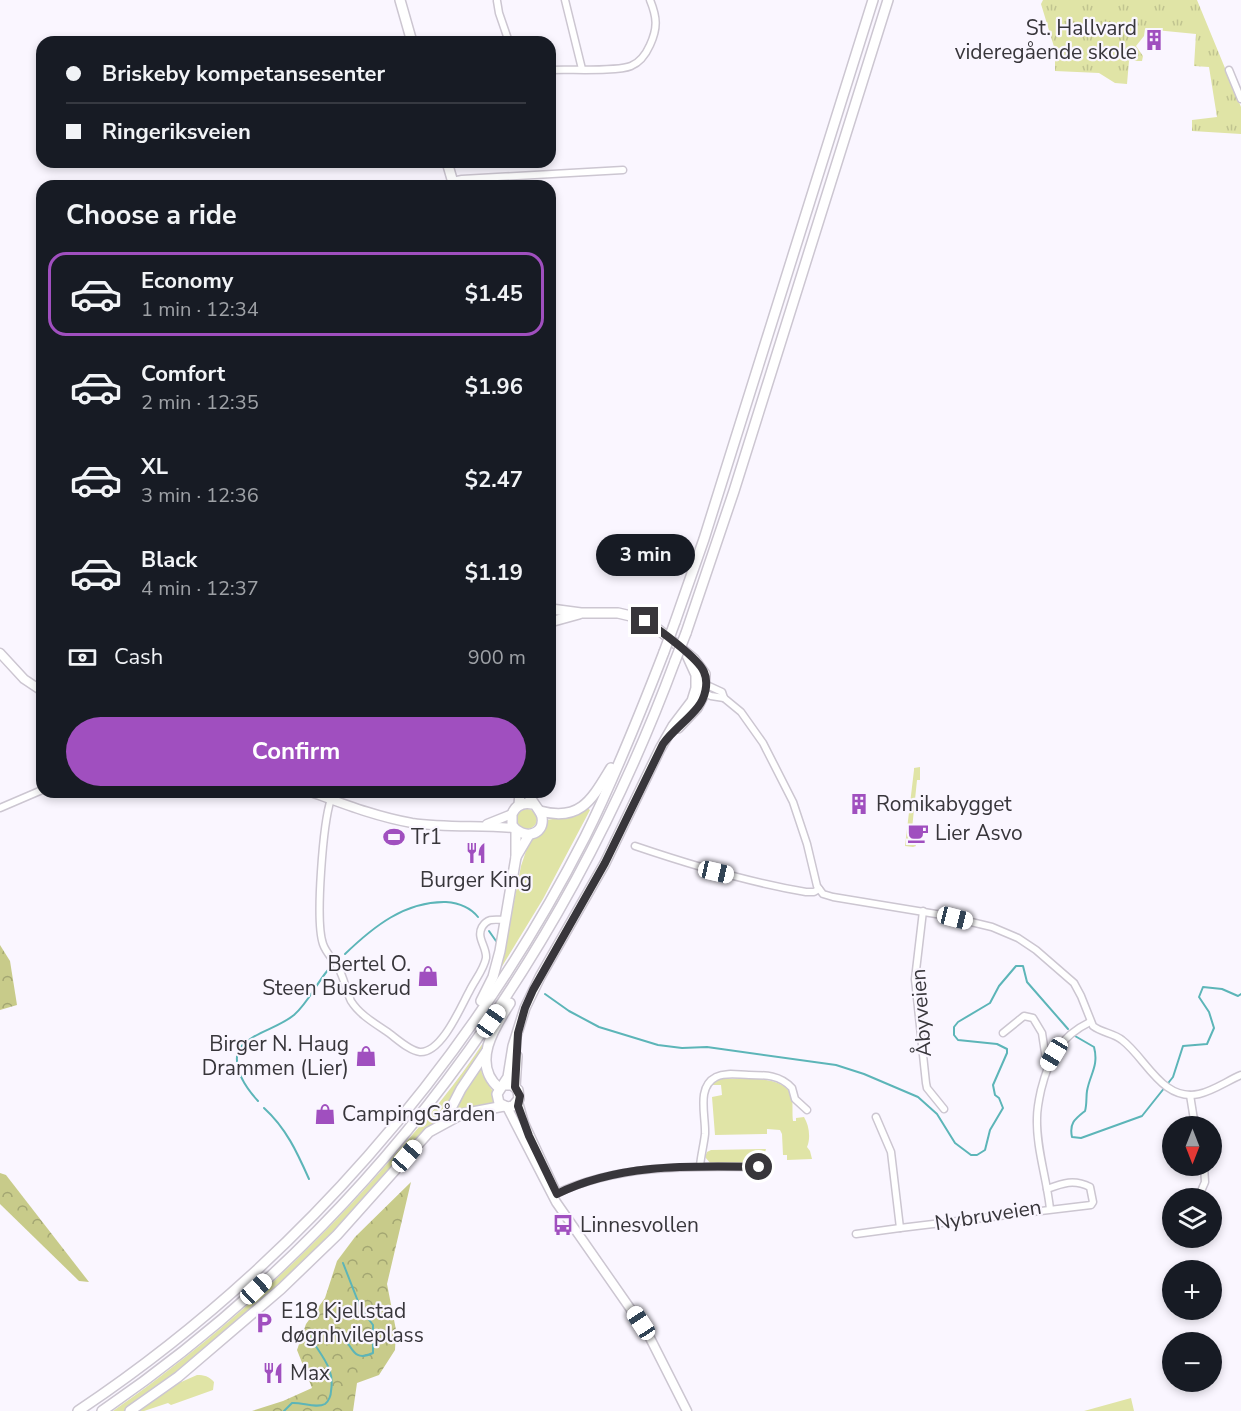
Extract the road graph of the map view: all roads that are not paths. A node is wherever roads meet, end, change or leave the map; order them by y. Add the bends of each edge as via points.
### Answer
1 (400, 0) edge
2 (564, 0) edge
3 (650, 0) edge
4 (873, 0) edge
5 (888, 0) edge
6 (497, 1) edge
7 (410, 36) edge
8 (506, 36) edge
9 (582, 69) junction
10 (556, 70) edge
11 (1229, 70) dead end
12 (1241, 99) edge
13 (623, 170) dead end
14 (458, 180) edge
15 (556, 610) edge
16 (581, 613) junction
17 (556, 619) edge
18 (0, 653) edge
19 (36, 687) edge
20 (702, 689) junction
21 (633, 733) junction
22 (36, 793) edge
23 (328, 798) edge
24 (520, 798) edge
25 (530, 798) edge
26 (331, 799) junction
27 (519, 805) junction
28 (0, 808) edge
29 (536, 808) junction
30 (512, 814) junction
31 (484, 825) junction
32 (515, 829) junction
33 (529, 835) junction
34 (635, 846) dead end
35 (516, 857) junction
36 (819, 889) junction
37 (923, 911) junction
38 (506, 920) junction
39 (529, 963) junction
40 (1090, 1022) junction
41 (1003, 1033) dead end
42 (516, 1038) junction
43 (461, 1040) junction
44 (486, 1052) junction
45 (1047, 1066) junction
46 (1241, 1075) edge
47 (502, 1087) junction
48 (515, 1087) junction
49 (1190, 1095) junction
50 (518, 1102) junction
51 (505, 1107) junction
52 (944, 1109) dead end
53 (807, 1110) dead end
54 (1193, 1116) edge
55 (876, 1117) dead end
56 (444, 1122) junction
57 (700, 1166) junction
58 (759, 1167) dead end
59 (1047, 1189) junction
60 (555, 1195) junction
61 (1050, 1209) junction
62 (900, 1228) junction
63 (856, 1234) dead end
64 (78, 1411) edge
65 (102, 1411) edge
66 (129, 1411) edge
67 (687, 1411) edge

1 - 7 highway
2 - 9 street
3 - 9 street via 657,26 640,61 627,67
4 - 21 highway, bridge via 704,539
5 - 39 highway, bridge via 686,633 633,768
6 - 8 street
9 - 10 street
11 - 12 street
13 - 14 street
15 - 16 highway
16 - 17 highway
16 - 20 highway via 610,612 635,617 659,630 686,653
18 - 19 main road
20 - 36 street via 738,708 752,727 783,780 801,824
20 - 42 highway via 657,755 594,885 533,990
21 - 29 highway via 622,743 597,789 580,808 564,815
21 - 43 highway via 566,872
22 - 28 street
23 - 26 main road
24 - 27 highway
25 - 29 highway
26 - 31 main road via 412,823
26 - 38 street via 326,823 321,937 355,1006 369,1019 416,1051 426,1051 436,1044 481,972 486,956 480,935 484,924 493,919
27 - 29 highway
27 - 30 highway
29 - 33 highway via 542,824
30 - 31 main road
30 - 32 highway
31 - 32 main road
32 - 33 highway
32 - 35 highway
33 - 35 highway
34 - 36 street via 747,879 806,891
35 - 38 highway
36 - 37 street via 832,897
37 - 40 street via 992,927 1026,942 1074,983
37 - 52 street, Åbyveien via 915,979 926,1083
38 - 43 highway via 493,977 465,1024
39 - 44 highway
39 - 65 highway via 442,1088 347,1200 236,1306
40 - 45 street, Nybruveien via 1067,1037
40 - 49 street via 1122,1040 1166,1086
41 - 45 street via 1024,1016 1033,1018 1042,1033
42 - 47 highway via 508,1077
42 - 48 highway
43 - 64 highway via 391,1129 293,1234 186,1330
44 - 47 highway via 486,1072
44 - 56 highway
45 - 59 street, Nybruveien via 1036,1116
46 - 49 street via 1205,1093
47 - 48 highway
47 - 51 highway via 497,1094
48 - 50 highway
49 - 54 street
50 - 51 highway
50 - 60 main road
51 - 56 highway via 468,1112
51 - 60 main road
53 - 57 street via 780,1078 724,1074 716,1077 704,1095 705,1133
55 - 62 street via 891,1152
56 - 66 highway via 420,1141 337,1235 281,1290 187,1370
57 - 58 street
57 - 60 street via 631,1172
59 - 61 street, Nybruveien
59 - 61 street via 1078,1182 1090,1187 1093,1199 1091,1205
60 - 67 main road via 648,1334
61 - 62 street, Nybruveien
62 - 63 street, Nybruveien

